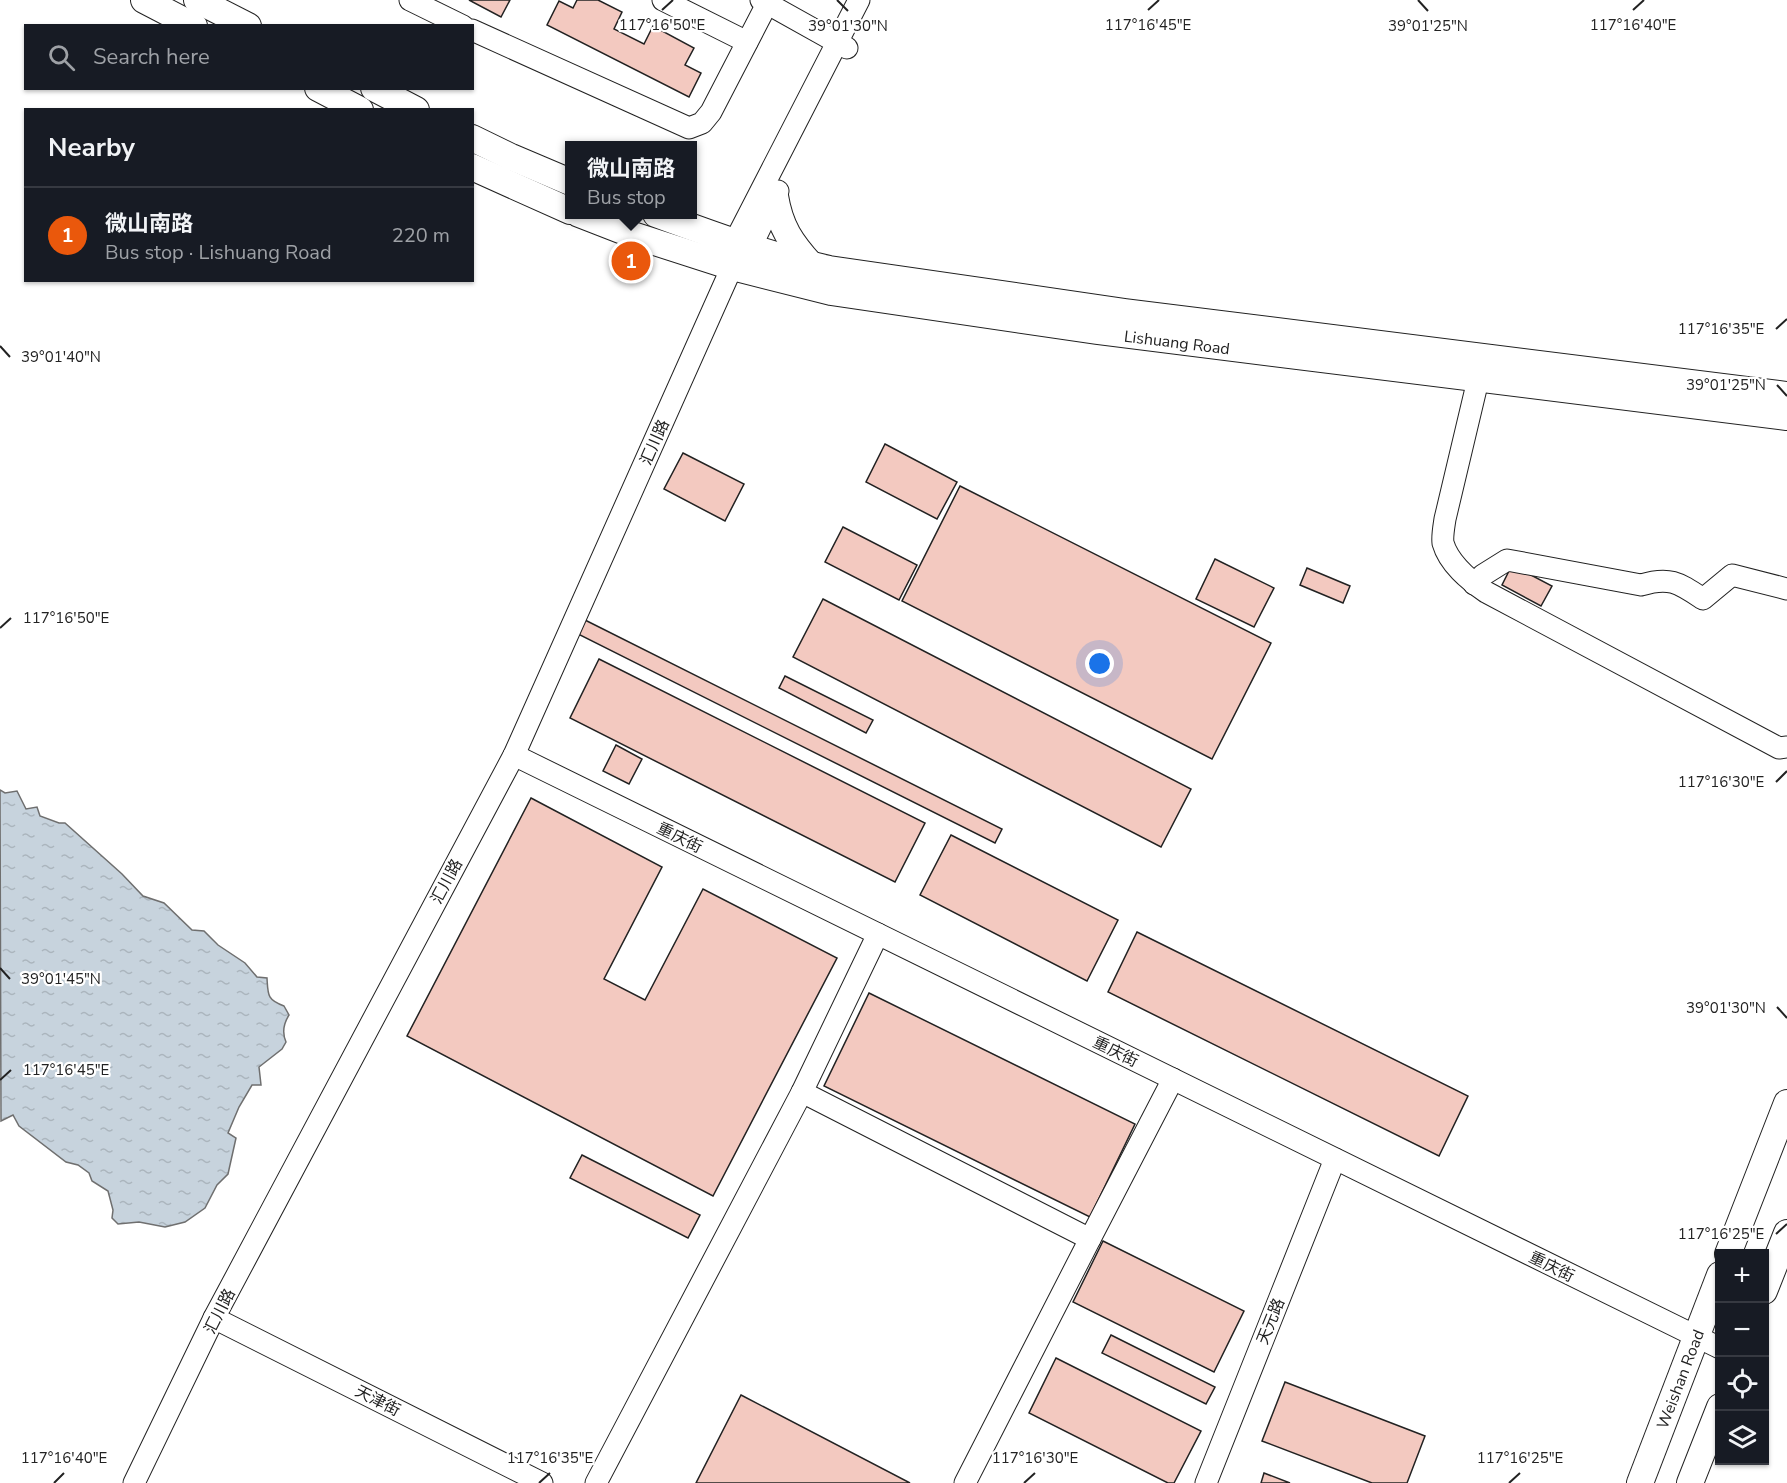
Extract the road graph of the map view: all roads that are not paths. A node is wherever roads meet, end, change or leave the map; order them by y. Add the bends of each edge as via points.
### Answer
1 (144, 0) edge
2 (197, 0) edge
3 (410, 0) edge
4 (663, 0) edge
5 (859, 0) edge
6 (872, 0) edge
7 (766, 1) edge
8 (190, 24) edge
9 (244, 24) edge
10 (459, 24) edge
11 (474, 31) edge
12 (747, 42) junction
13 (842, 45) junction
14 (322, 90) edge
15 (378, 90) edge
16 (356, 108) edge
17 (412, 108) edge
18 (474, 139) edge
19 (474, 168) edge
20 (565, 180) edge
21 (768, 194) junction
22 (565, 209) edge
23 (592, 219) edge
24 (667, 219) edge
25 (762, 223) junction
26 (739, 253) junction
27 (782, 258) junction
28 (813, 277) junction
29 (1478, 380) junction
30 (1787, 394) edge
31 (1787, 417) edge
32 (1474, 584) junction
33 (1787, 588) edge
34 (1787, 747) edge
35 (514, 755) junction
36 (878, 934) junction
37 (1173, 1079) junction
38 (802, 1092) junction
39 (1787, 1103) edge
40 (1335, 1159) junction
41 (1787, 1233) edge
42 (1090, 1239) junction
43 (1730, 1249) edge
44 (1769, 1279) edge
45 (1715, 1285) edge
46 (214, 1318) junction
47 (1695, 1337) junction
48 (1715, 1346) edge
49 (1717, 1411) edge
50 (134, 1483) edge
51 (542, 1483) edge
52 (596, 1483) edge
53 (965, 1483) edge
54 (1206, 1483) edge
55 (1640, 1483) edge
56 (1690, 1483) edge

1 - 8 main road
2 - 9 main road
3 - 10 street
4 - 12 street
5 - 13 street, 汇川路
6 - 13 street, 汇川路
7 - 12 street
7 - 13 street
11 - 12 street via 689,128 702,123 711,112
13 - 21 street, 汇川路
14 - 16 main road
15 - 17 main road
18 - 20 main road
19 - 22 main road
21 - 25 street, 汇川路
21 - 26 street, 汇川路
21 - 28 main road via 782,227
23 - 26 main road, Lishuang Road via 633,235
24 - 26 main road, Lishuang Road
25 - 26 street, 汇川路
25 - 27 street
26 - 27 main road, Lishuang Road
26 - 28 main road, Lishuang Road
26 - 35 street, 汇川路
27 - 28 main road, Lishuang Road
28 - 29 main road, Lishuang Road via 896,303
28 - 30 main road, Lishuang Road via 998,295
29 - 31 main road, Lishuang Road
29 - 32 street via 1443,542 1453,561
32 - 33 street via 1507,560 1641,585 1660,579 1682,585 1702,599 1732,575
32 - 34 street via 1779,748
35 - 36 street, 重庆街
35 - 46 street, 汇川路
36 - 37 street, 重庆街
36 - 38 street
37 - 40 street, 重庆街
37 - 42 street
38 - 42 street
38 - 52 street
39 - 43 main road
40 - 47 street, 重庆街
40 - 54 street, 天元路
41 - 44 main road
42 - 53 street
45 - 47 main road, Weishan Road
46 - 50 street, 汇川路
46 - 51 street, 天津街
47 - 48 street, 重庆街
47 - 55 main road, Weishan Road
49 - 56 main road

